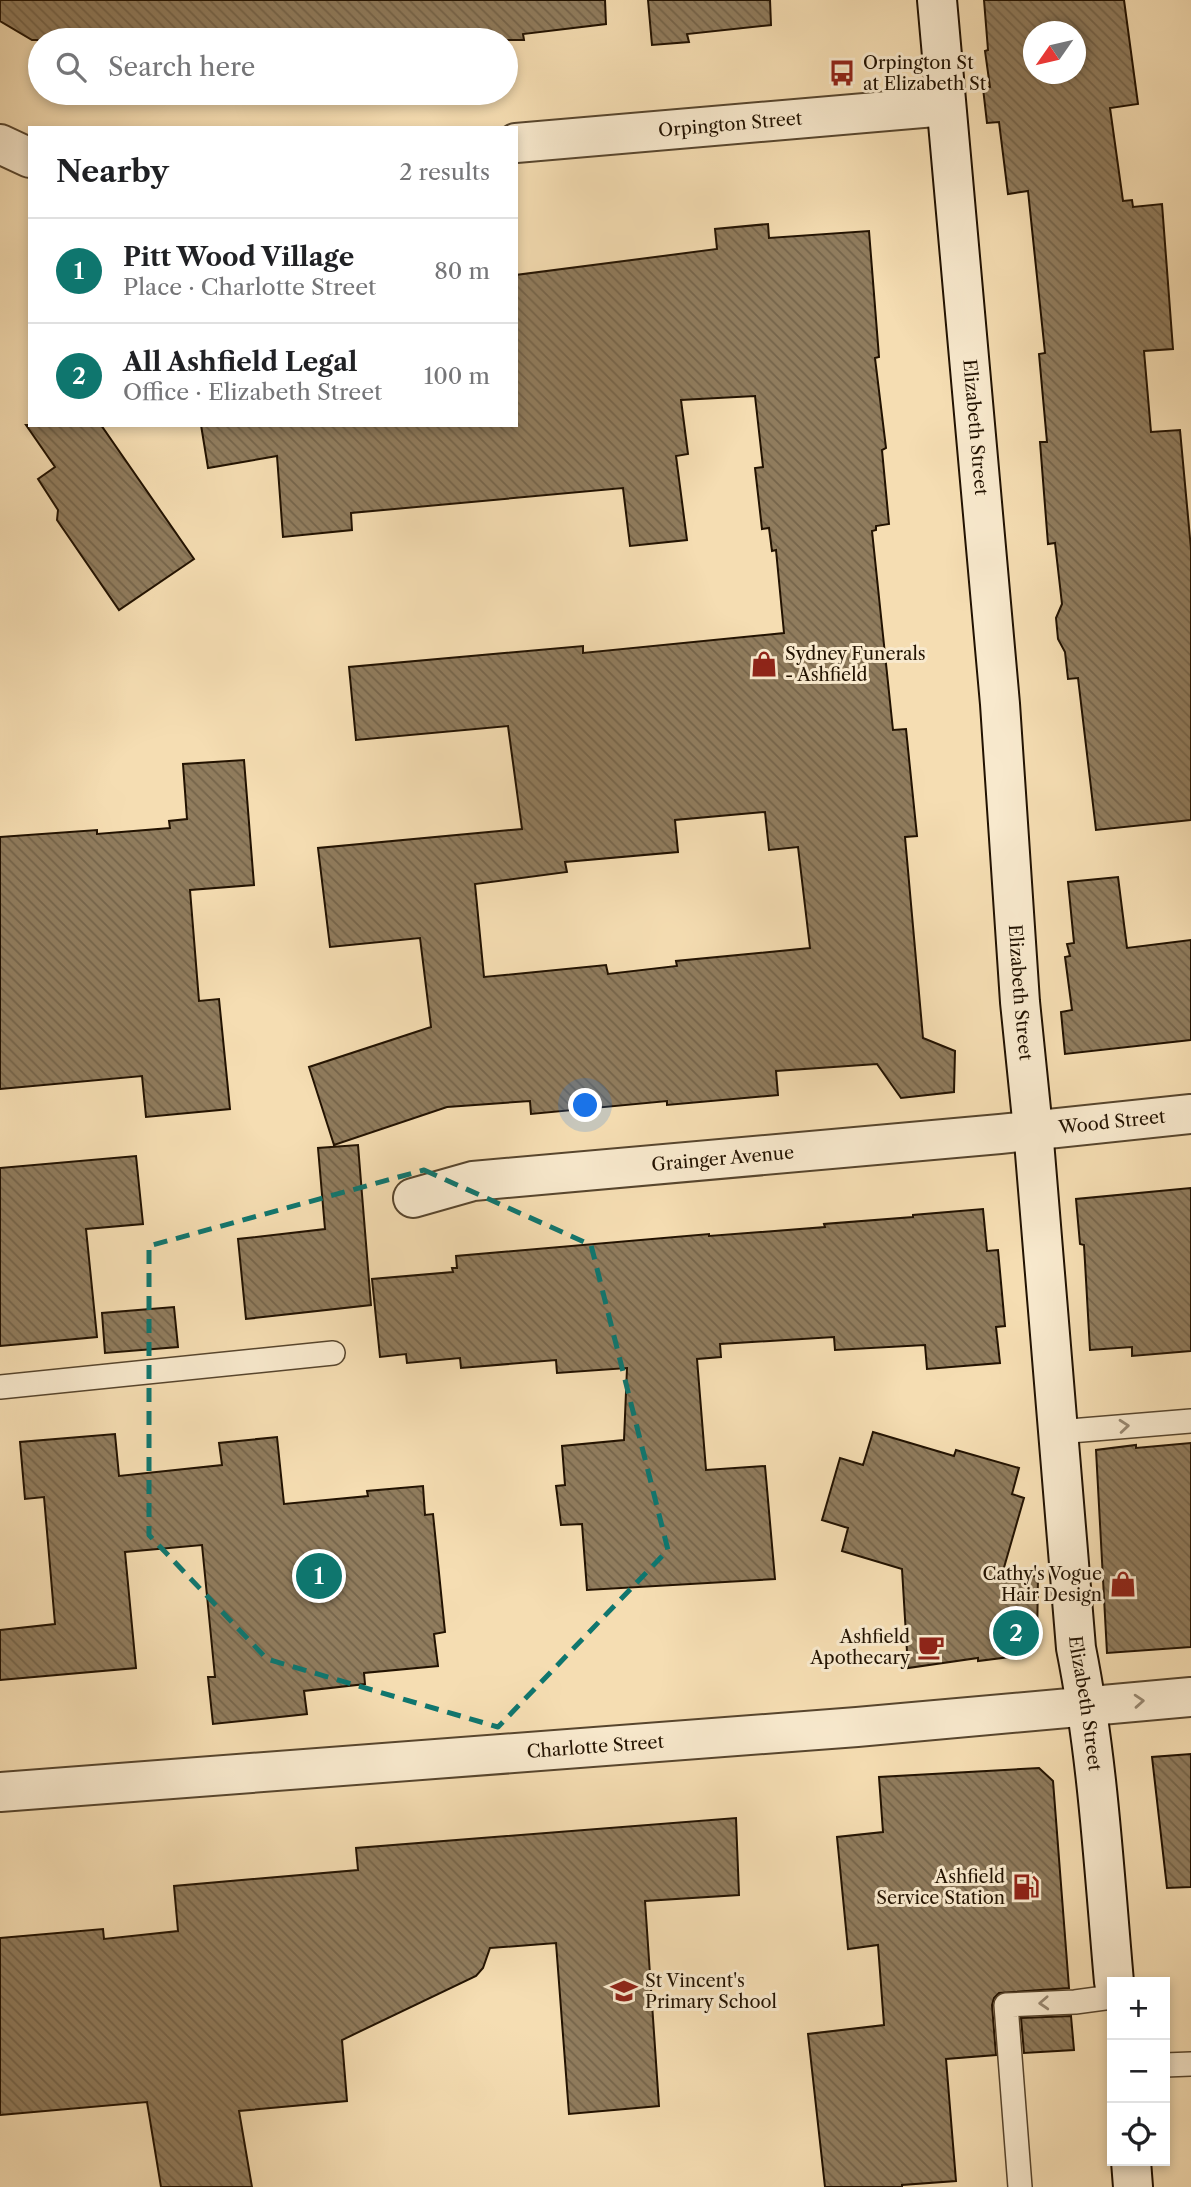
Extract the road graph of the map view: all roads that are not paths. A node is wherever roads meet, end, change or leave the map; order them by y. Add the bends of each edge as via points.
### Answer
1 (937, 0) edge
2 (946, 106) junction
3 (518, 143) edge
4 (0, 144) edge
5 (28, 157) edge
6 (1191, 1114) edge
7 (1033, 1129) junction
8 (413, 1198) dead end
9 (333, 1353) dead end
10 (0, 1387) edge
11 (1191, 1421) edge
12 (1058, 1432) junction
13 (1191, 1697) edge
14 (1088, 1705) junction
15 (0, 1792) edge
16 (1114, 1977) edge
17 (1107, 1998) edge
18 (1191, 2064) edge
19 (1170, 2065) edge
20 (1131, 2166) edge
21 (1020, 2187) edge
22 (1133, 2187) edge

1 - 2 street, Elizabeth Street
2 - 3 street, Orpington Street
2 - 7 street, Elizabeth Street
4 - 5 street
6 - 7 street, Wood Street
7 - 8 street, Grainger Avenue via 472,1181
7 - 12 street, Elizabeth Street
9 - 10 lane
12 -> 11 lane
12 - 14 street, Elizabeth Street via 1076,1648
14 -> 13 street, Charlotte Street
14 - 15 street, Charlotte Street via 857,1727
14 - 16 street, Elizabeth Street
17 -> 21 lane via 1006,2006
18 - 19 lane
20 - 22 street

